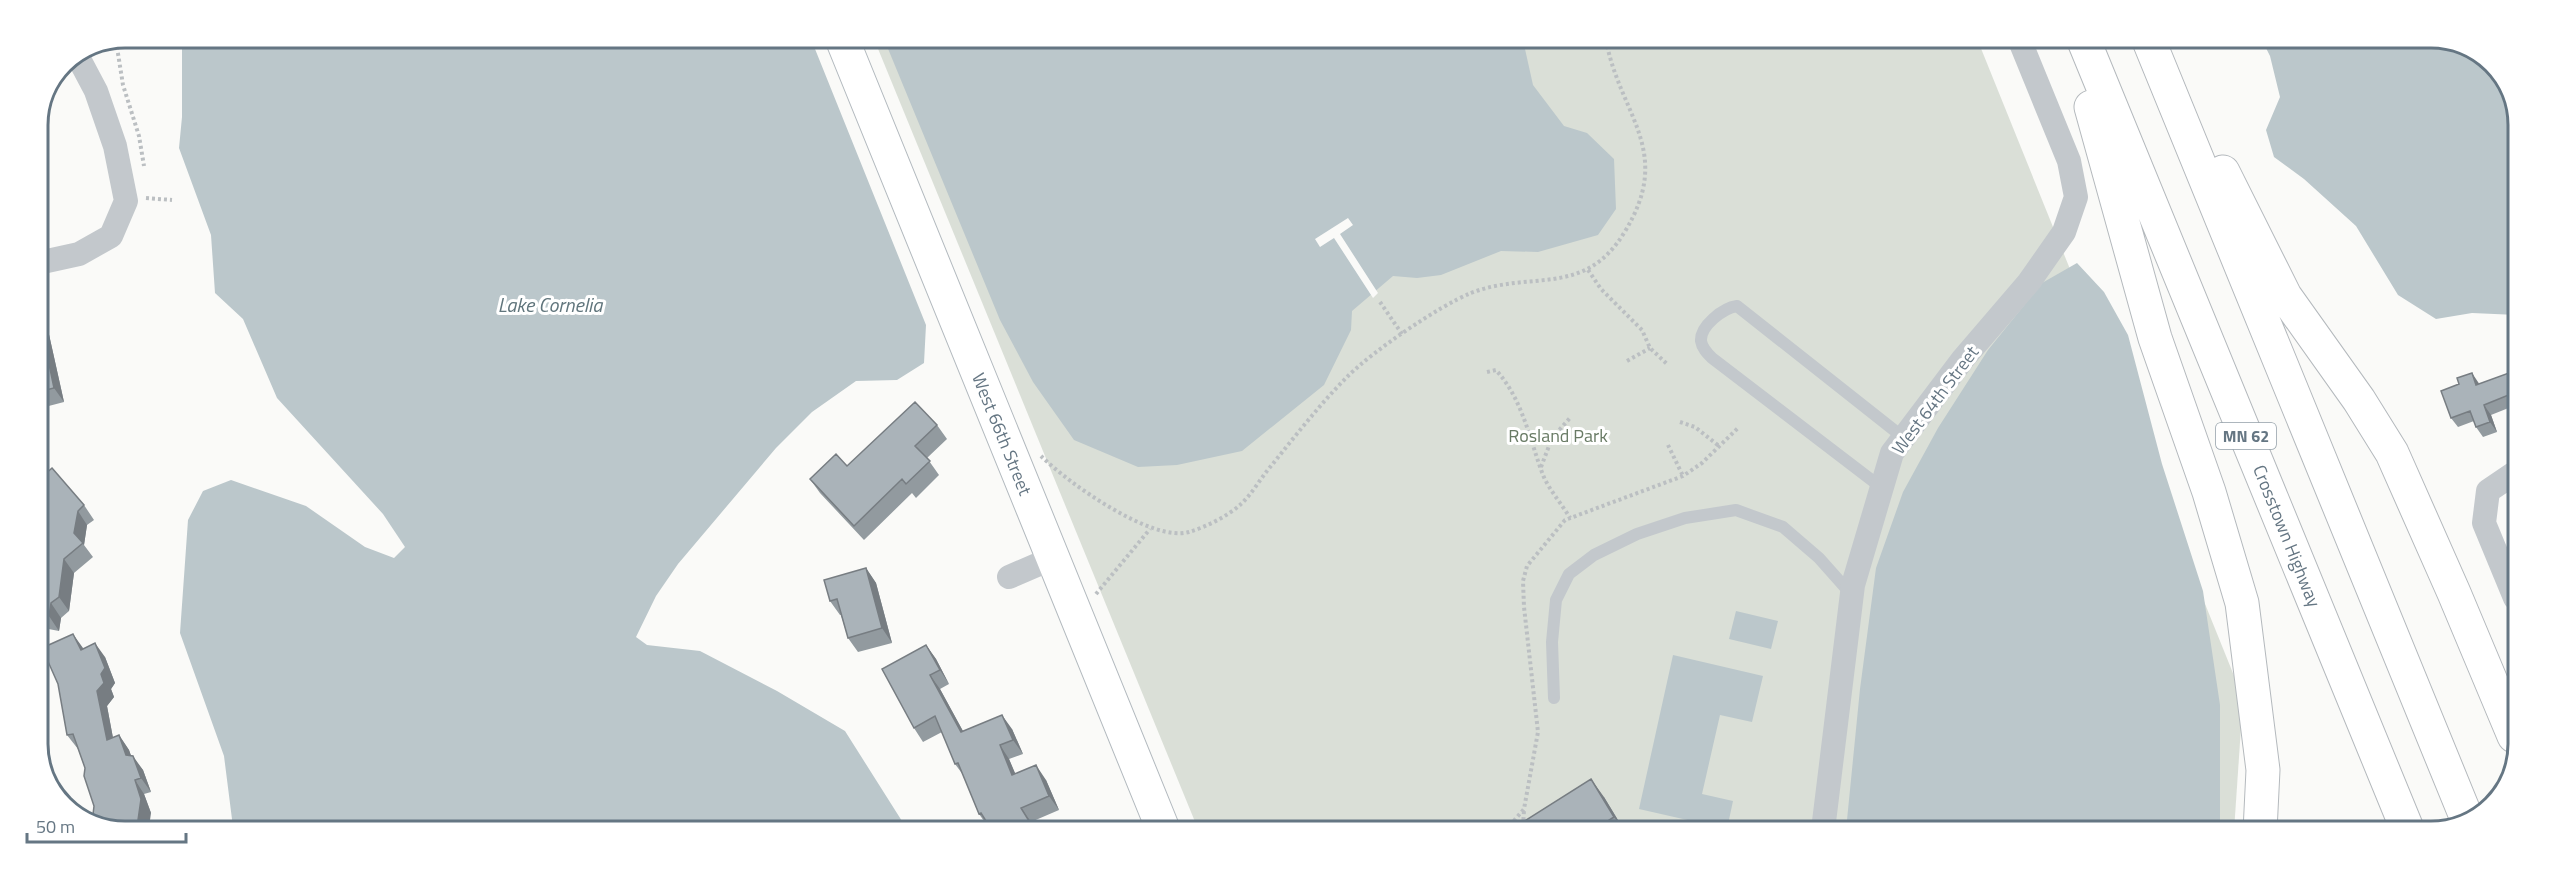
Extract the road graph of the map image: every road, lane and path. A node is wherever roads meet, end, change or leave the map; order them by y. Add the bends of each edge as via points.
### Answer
1 (846, 48) edge
2 (1609, 48) edge
3 (2023, 48) edge
4 (2075, 48) edge
5 (2088, 48) edge
6 (2152, 48) edge
7 (2162, 48) edge
8 (117, 49) edge
9 (81, 62) edge
10 (146, 175) dead end
11 (148, 192) dead end
12 (148, 198) dead end
13 (48, 261) edge
14 (1588, 270) junction
15 (1380, 302) dead end
16 (1402, 334) junction
17 (1650, 348) junction
18 (1627, 362) dead end
19 (1667, 364) dead end
20 (1487, 372) dead end
21 (1570, 418) dead end
22 (1680, 422) dead end
23 (1739, 427) dead end
24 (1904, 438) junction
25 (1668, 445) dead end
26 (1719, 446) junction
27 (1036, 451) dead end
28 (1541, 467) junction
29 (1683, 476) junction
30 (2508, 477) edge
31 (1882, 488) junction
32 (1570, 518) junction
33 (1150, 529) junction
34 (1053, 558) junction
35 (1009, 576) dead end
36 (2508, 581) edge
37 (1852, 595) junction
38 (1092, 598) dead end
39 (1554, 698) dead end
40 (2508, 722) edge
41 (1524, 808) junction
42 (2465, 813) edge
43 (1160, 821) edge
44 (1513, 821) edge
45 (1523, 821) edge
46 (1824, 821) edge
47 (2261, 821) edge
48 (2404, 821) edge

1 - 34 main road, West 66th Street
2 - 14 path via 1643,144 1646,171 1623,234
3 - 24 street, West 64th Street via 2069,161 2076,197 2064,232 2029,282 1963,359
4 - 47 main road via 2155,338 2209,492 2242,603 2264,770
5 - 48 main road, Crosstown Highway / MN 62
6 - 42 main road, MN 62
7 - 40 main road via 2285,297 2392,453
8 - 10 path
9 - 13 street via 115,146 126,201 111,236 79,254
11 - 12 path
14 - 16 path via 1471,293
14 - 17 path via 1600,289 1642,330
15 - 16 path
16 - 33 path via 1349,374 1242,504 1187,533
17 - 18 path
17 - 19 path
20 - 28 path via 1496,370 1510,386
21 - 28 path via 1552,438
22 - 26 path via 1695,427
23 - 26 path
24 - 31 street, West 64th Street via 1893,453
24 - 31 lane via 1737,306 1724,310 1704,330 1703,348 1712,357
25 - 29 path
26 - 29 path
27 - 33 path via 1057,472
28 - 32 path
29 - 32 path
30 - 36 street via 2488,491 2484,523
31 - 37 street, West 64th Street
32 - 41 path via 1527,566 1522,581 1538,732
33 - 38 path
34 - 35 street
34 - 43 main road, West 66th Street
37 - 39 lane via 1819,558 1783,527 1737,510 1684,518 1637,534 1594,555 1569,574 1556,600 1552,642
37 - 46 street, West 64th Street
41 - 44 path
41 - 45 path

